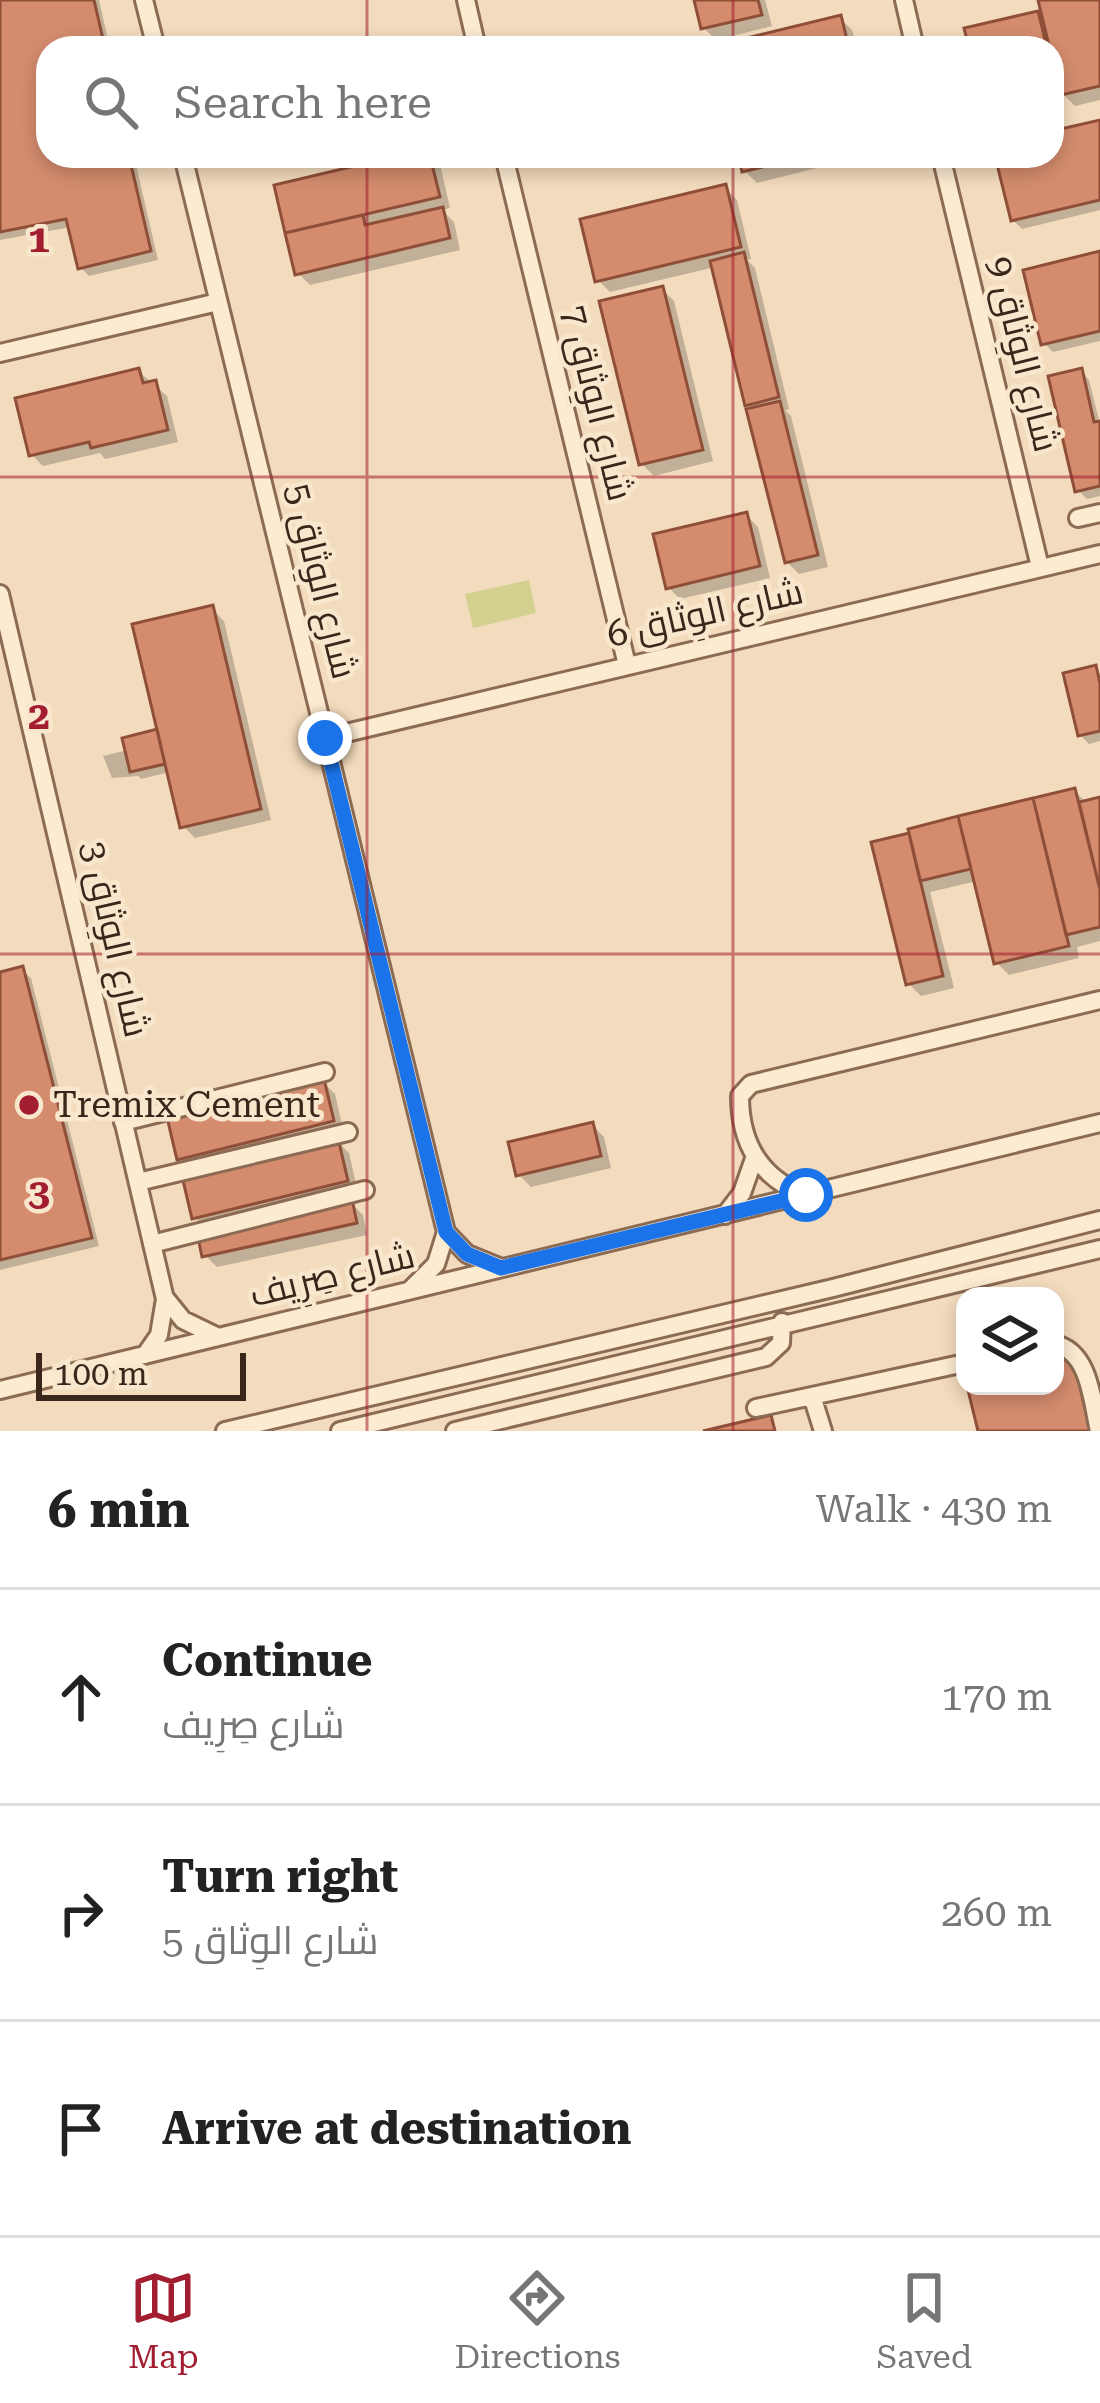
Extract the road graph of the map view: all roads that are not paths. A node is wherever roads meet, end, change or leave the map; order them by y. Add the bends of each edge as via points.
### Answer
1 (144, 0) edge
2 (466, 0) edge
3 (904, 0) edge
4 (153, 36) edge
5 (474, 36) edge
6 (912, 36) edge
7 (185, 168) edge
8 (506, 168) edge
9 (944, 168) edge
10 (218, 302) junction
11 (0, 353) edge
12 (1100, 512) edge
13 (1078, 518) dead end
14 (1100, 554) edge
15 (1040, 567) junction
16 (0, 594) edge
17 (627, 665) junction
18 (325, 738) junction
19 (1100, 1000) edge
20 (326, 1072) dead end
21 (124, 1122) junction
22 (1100, 1123) edge
23 (347, 1132) dead end
24 (754, 1156) junction
25 (138, 1182) junction
26 (364, 1190) dead end
27 (806, 1195) junction
28 (725, 1215) junction
29 (1100, 1220) edge
30 (446, 1232) junction
31 (152, 1244) junction
32 (1100, 1249) edge
33 (501, 1268) junction
34 (411, 1289) junction
35 (165, 1299) junction
36 (782, 1322) junction
37 (220, 1337) junction
38 (1064, 1346) edge
39 (145, 1355) junction
40 (956, 1365) edge
41 (0, 1390) edge
42 (506, 1390) junction
43 (812, 1396) junction
44 (756, 1408) dead end
45 (512, 1418) junction
46 (225, 1431) edge
47 (340, 1431) edge
48 (455, 1431) edge
49 (823, 1431) edge
50 (1100, 1431) edge

1 - 4 street
2 - 5 street
3 - 6 street
7 - 10 street, شارع الوِثاق 5
8 - 17 street, شارع الوِثاق 7
9 - 15 street, شارع الوِثاق 9
10 - 11 street
10 - 18 street, شارع الوِثاق 5
12 - 13 street
14 - 15 street, شارع الوِثاق 6
15 - 17 street, شارع الوِثاق 6
16 - 21 street, شارع الوِثاق 3
17 - 18 street, شارع الوِثاق 6
18 - 30 street, شارع الوِثاق 5
19 - 24 street via 751,1084 740,1112
20 - 21 street
21 - 25 street, شارع الوِثاق 3
22 - 27 street, شارع صِرِيف
23 - 25 street
24 - 27 street via 768,1176
24 - 28 street
25 - 31 street, شارع الوِثاق 3
26 - 31 street
27 - 28 street, شارع صِرِيف
28 - 33 street, شارع صِرِيف
29 - 46 street
30 - 33 street via 467,1254
30 - 34 street via 436,1264
31 - 35 street, شارع الوِثاق 3
32 - 36 street
33 - 34 street, شارع صِرِيف
34 - 37 street, شارع صِرِيف
35 - 37 street via 183,1320
35 - 39 street via 164,1323
36 - 42 street
36 - 45 street via 781,1343 766,1357
37 - 39 street, شارع صِرِيف
38 - 50 street via 1080,1360
39 - 41 street, شارع صِرِيف
40 - 43 street
42 - 45 street
42 - 47 street
43 - 44 street
43 - 49 street
45 - 48 street

